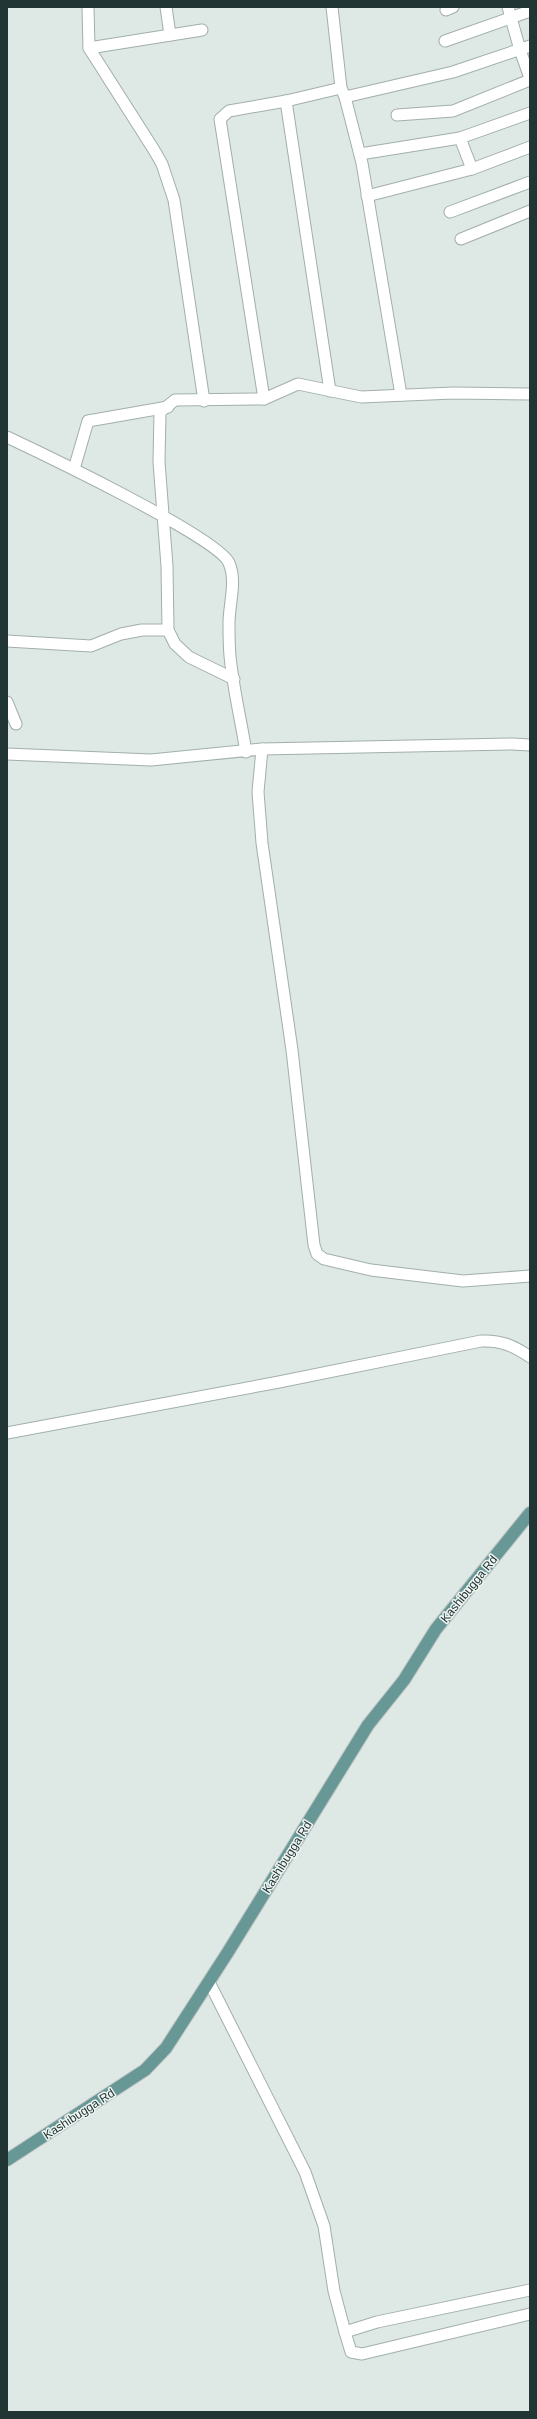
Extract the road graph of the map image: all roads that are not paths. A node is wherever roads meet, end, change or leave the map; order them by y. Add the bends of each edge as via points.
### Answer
1 (88, 7) edge
2 (166, 7) edge
3 (332, 7) edge
4 (530, 11) edge
5 (510, 12) edge
6 (202, 30) dead end
7 (170, 35) junction
8 (444, 41) dead end
9 (89, 48) junction
10 (525, 48) edge
11 (530, 79) edge
12 (343, 92) junction
13 (286, 101) junction
14 (530, 113) edge
15 (397, 116) dead end
16 (460, 138) junction
17 (530, 147) edge
18 (360, 154) junction
19 (472, 169) junction
20 (529, 186) edge
21 (366, 196) junction
22 (530, 211) edge
23 (450, 212) dead end
24 (461, 239) dead end
25 (330, 390) junction
26 (530, 394) edge
27 (401, 395) junction
28 (264, 399) junction
29 (204, 401) junction
30 (169, 407) junction
31 (7, 437) edge
32 (74, 469) junction
33 (164, 518) junction
34 (168, 630) junction
35 (7, 644) edge
36 (234, 679) junction
37 (7, 702) edge
38 (16, 724) dead end
39 (530, 745) edge
40 (262, 749) junction
41 (246, 752) junction
42 (7, 754) edge
43 (530, 1276) edge
44 (530, 1357) edge
45 (7, 1433) edge
46 (530, 1513) edge
47 (209, 1982) junction
48 (7, 2160) edge
49 (530, 2290) edge
50 (530, 2314) edge
51 (345, 2332) junction

1 - 9 street
2 - 7 street
3 - 12 street
4 - 5 street
5 - 8 street
5 - 10 street
6 - 7 street
7 - 9 street
9 - 29 street via 154,150 172,194
10 - 11 street
10 - 12 street via 453,72
11 - 15 street via 453,111
12 - 13 street
12 - 18 street
13 - 25 street
13 - 28 street via 229,111 220,119
14 - 16 street
16 - 18 street
16 - 19 street
17 - 19 street
18 - 21 street
19 - 21 street
20 - 23 street
21 - 27 street
22 - 24 street
25 - 27 street via 361,397
25 - 28 street via 298,384
26 - 27 street
28 - 29 street
29 - 30 street via 175,400
30 - 32 street via 88,421
30 - 33 street via 160,412 159,462
31 - 32 street
32 - 33 street
33 - 34 street
33 - 36 street via 222,553 229,562 232,580 230,650
34 - 35 street via 142,630 121,634 91,646
34 - 36 street via 175,644 189,657
36 - 41 street
37 - 38 street
39 - 40 street
40 - 41 street
40 - 43 street via 258,792 262,843 292,1050 317,1254 324,1259 371,1270 456,1280
41 - 42 street via 151,760
44 - 45 street via 504,1343 493,1340 481,1341
46 - 47 main road, Kashibugga Rd via 436,1629 404,1680 368,1725
47 - 48 main road, Kashibugga Rd via 166,2048 145,2070
47 - 51 street via 314,2194 326,2232 334,2291
49 - 51 street via 376,2322
50 - 51 street via 362,2354 351,2352

